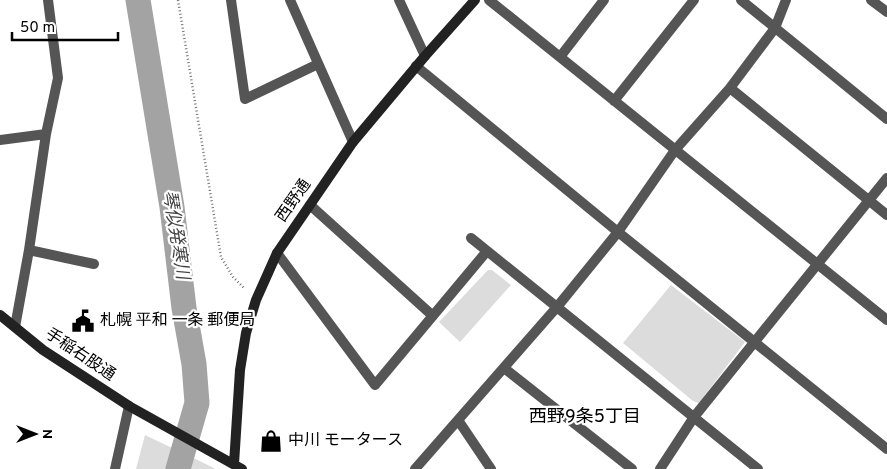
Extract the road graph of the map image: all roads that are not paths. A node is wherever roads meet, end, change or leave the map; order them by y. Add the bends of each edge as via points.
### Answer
1 (48, 0) edge
2 (231, 0) edge
3 (290, 0) edge
4 (399, 0) edge
5 (475, 0) edge
6 (489, 0) edge
7 (604, 0) edge
8 (694, 0) edge
9 (740, 0) edge
10 (786, 0) edge
11 (871, 0) edge
12 (887, 12) edge
13 (775, 28) junction
14 (424, 56) junction
15 (560, 57) junction
16 (318, 64) junction
17 (416, 66) junction
18 (730, 88) junction
19 (614, 101) junction
20 (887, 119) edge
21 (46, 134) junction
22 (0, 140) edge
23 (353, 142) junction
24 (675, 150) junction
25 (887, 178) edge
26 (868, 200) junction
27 (310, 205) junction
28 (887, 215) edge
29 (618, 232) junction
30 (471, 238) dead end
31 (29, 250) junction
32 (487, 251) junction
33 (277, 253) junction
34 (818, 263) junction
35 (94, 264) dead end
36 (557, 307) junction
37 (433, 316) junction
38 (2, 318) edge
39 (887, 320) edge
40 (15, 327) junction
41 (755, 342) junction
42 (504, 368) junction
43 (129, 406) junction
44 (694, 417) junction
45 (458, 420) junction
46 (887, 449) edge
47 (238, 467) edge
48 (114, 469) edge
49 (415, 469) edge
50 (491, 469) edge
51 (632, 469) edge
52 (660, 469) edge
53 (758, 469) edge

1 - 21 street via 58,78
2 - 16 street via 245,99
3 - 16 street
4 - 14 street
5 - 14 street, 西野通
6 - 15 street
7 - 15 street
8 - 19 street
9 - 13 street
10 - 13 street
11 - 12 street
13 - 18 street
13 - 20 street
14 - 17 street, 西野通
15 - 19 street
16 - 23 street
17 - 23 street, 西野通
17 - 29 street
18 - 24 street
18 - 26 street
19 - 24 street
21 - 22 street
21 - 31 street
23 - 27 street, 西野通
24 - 29 street
24 - 34 street
25 - 26 street
26 - 28 street
26 - 34 street
27 - 33 street, 西野通
27 - 37 street
29 - 36 street
29 - 41 street
30 - 32 street
31 - 35 street
31 - 40 street
32 - 36 street
32 - 37 street
33 - 37 street via 375,385
33 - 47 street, 西野通 via 256,300 246,333 240,370
34 - 39 street
34 - 41 street
36 - 42 street
36 - 44 street
38 - 40 street, 手稲右股通
40 - 43 street, 手稲右股通 via 43,350
41 - 44 street
41 - 46 street
42 - 45 street
42 - 51 street
43 - 47 street, 手稲右股通
43 - 48 street
44 - 52 street
44 - 53 street
45 - 49 street
45 - 50 street

